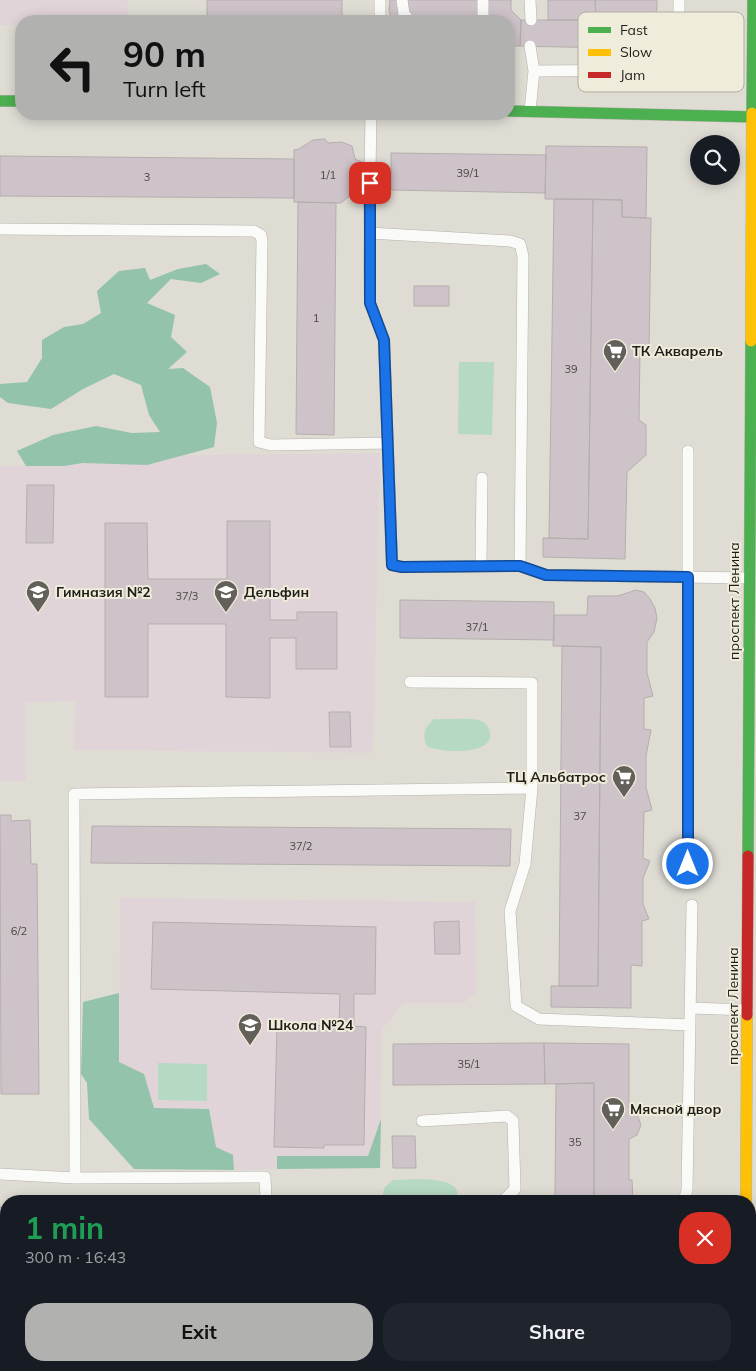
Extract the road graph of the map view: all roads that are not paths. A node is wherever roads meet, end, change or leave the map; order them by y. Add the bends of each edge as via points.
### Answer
1 (380, 0) edge
2 (402, 0) edge
3 (483, 0) edge
4 (530, 0) edge
5 (753, 0) edge
6 (380, 15) edge
7 (405, 15) edge
8 (483, 15) edge
9 (531, 20) dead end
10 (530, 46) dead end
11 (534, 70) junction
12 (578, 70) edge
13 (0, 101) edge
14 (15, 101) edge
15 (515, 111) edge
16 (530, 111) junction
17 (754, 116) edge
18 (371, 120) edge
19 (0, 229) edge
20 (369, 234) junction
21 (388, 444) junction
22 (688, 452) dead end
23 (482, 478) dead end
24 (481, 566) junction
25 (520, 566) junction
26 (688, 577) junction
27 (750, 578) junction
28 (410, 682) dead end
29 (752, 739) edge
30 (532, 788) junction
31 (688, 864) dead end
32 (692, 905) dead end
33 (752, 961) edge
34 (691, 1008) junction
35 (748, 1010) junction
36 (690, 1026) junction
37 (422, 1121) dead end
38 (0, 1174) edge
39 (75, 1178) junction
40 (266, 1195) edge
41 (509, 1195) edge
42 (686, 1195) edge
43 (746, 1195) edge

1 - 6 lane
2 - 7 lane
3 - 8 lane
4 - 9 lane
5 - 17 main road, проспект Ленина
10 - 11 lane
11 - 12 lane
11 - 16 lane
13 - 14 main road
15 - 16 main road
16 - 17 main road
17 - 27 main road, проспект Ленина
18 - 20 lane
19 - 21 lane via 254,231 261,235 262,241 259,442 271,445
20 - 21 lane via 370,303 384,340
20 - 25 lane via 520,244 523,256
21 - 24 lane via 392,565
22 - 26 lane
23 - 24 lane
24 - 25 lane
25 - 26 lane via 546,575
26 - 27 lane
26 - 31 lane
27 - 29 main road, проспект Ленина
28 - 30 lane via 532,683
29 - 33 main road, проспект Ленина
30 - 36 lane via 526,864 510,911 516,1006 539,1020
30 - 39 lane via 74,794
32 - 34 lane
33 - 35 main road, проспект Ленина
34 - 35 lane
34 - 36 lane
35 - 43 main road, проспект Ленина
36 - 42 lane
37 - 41 lane via 507,1116 513,1121 515,1188
38 - 39 lane
39 - 40 lane via 265,1177

